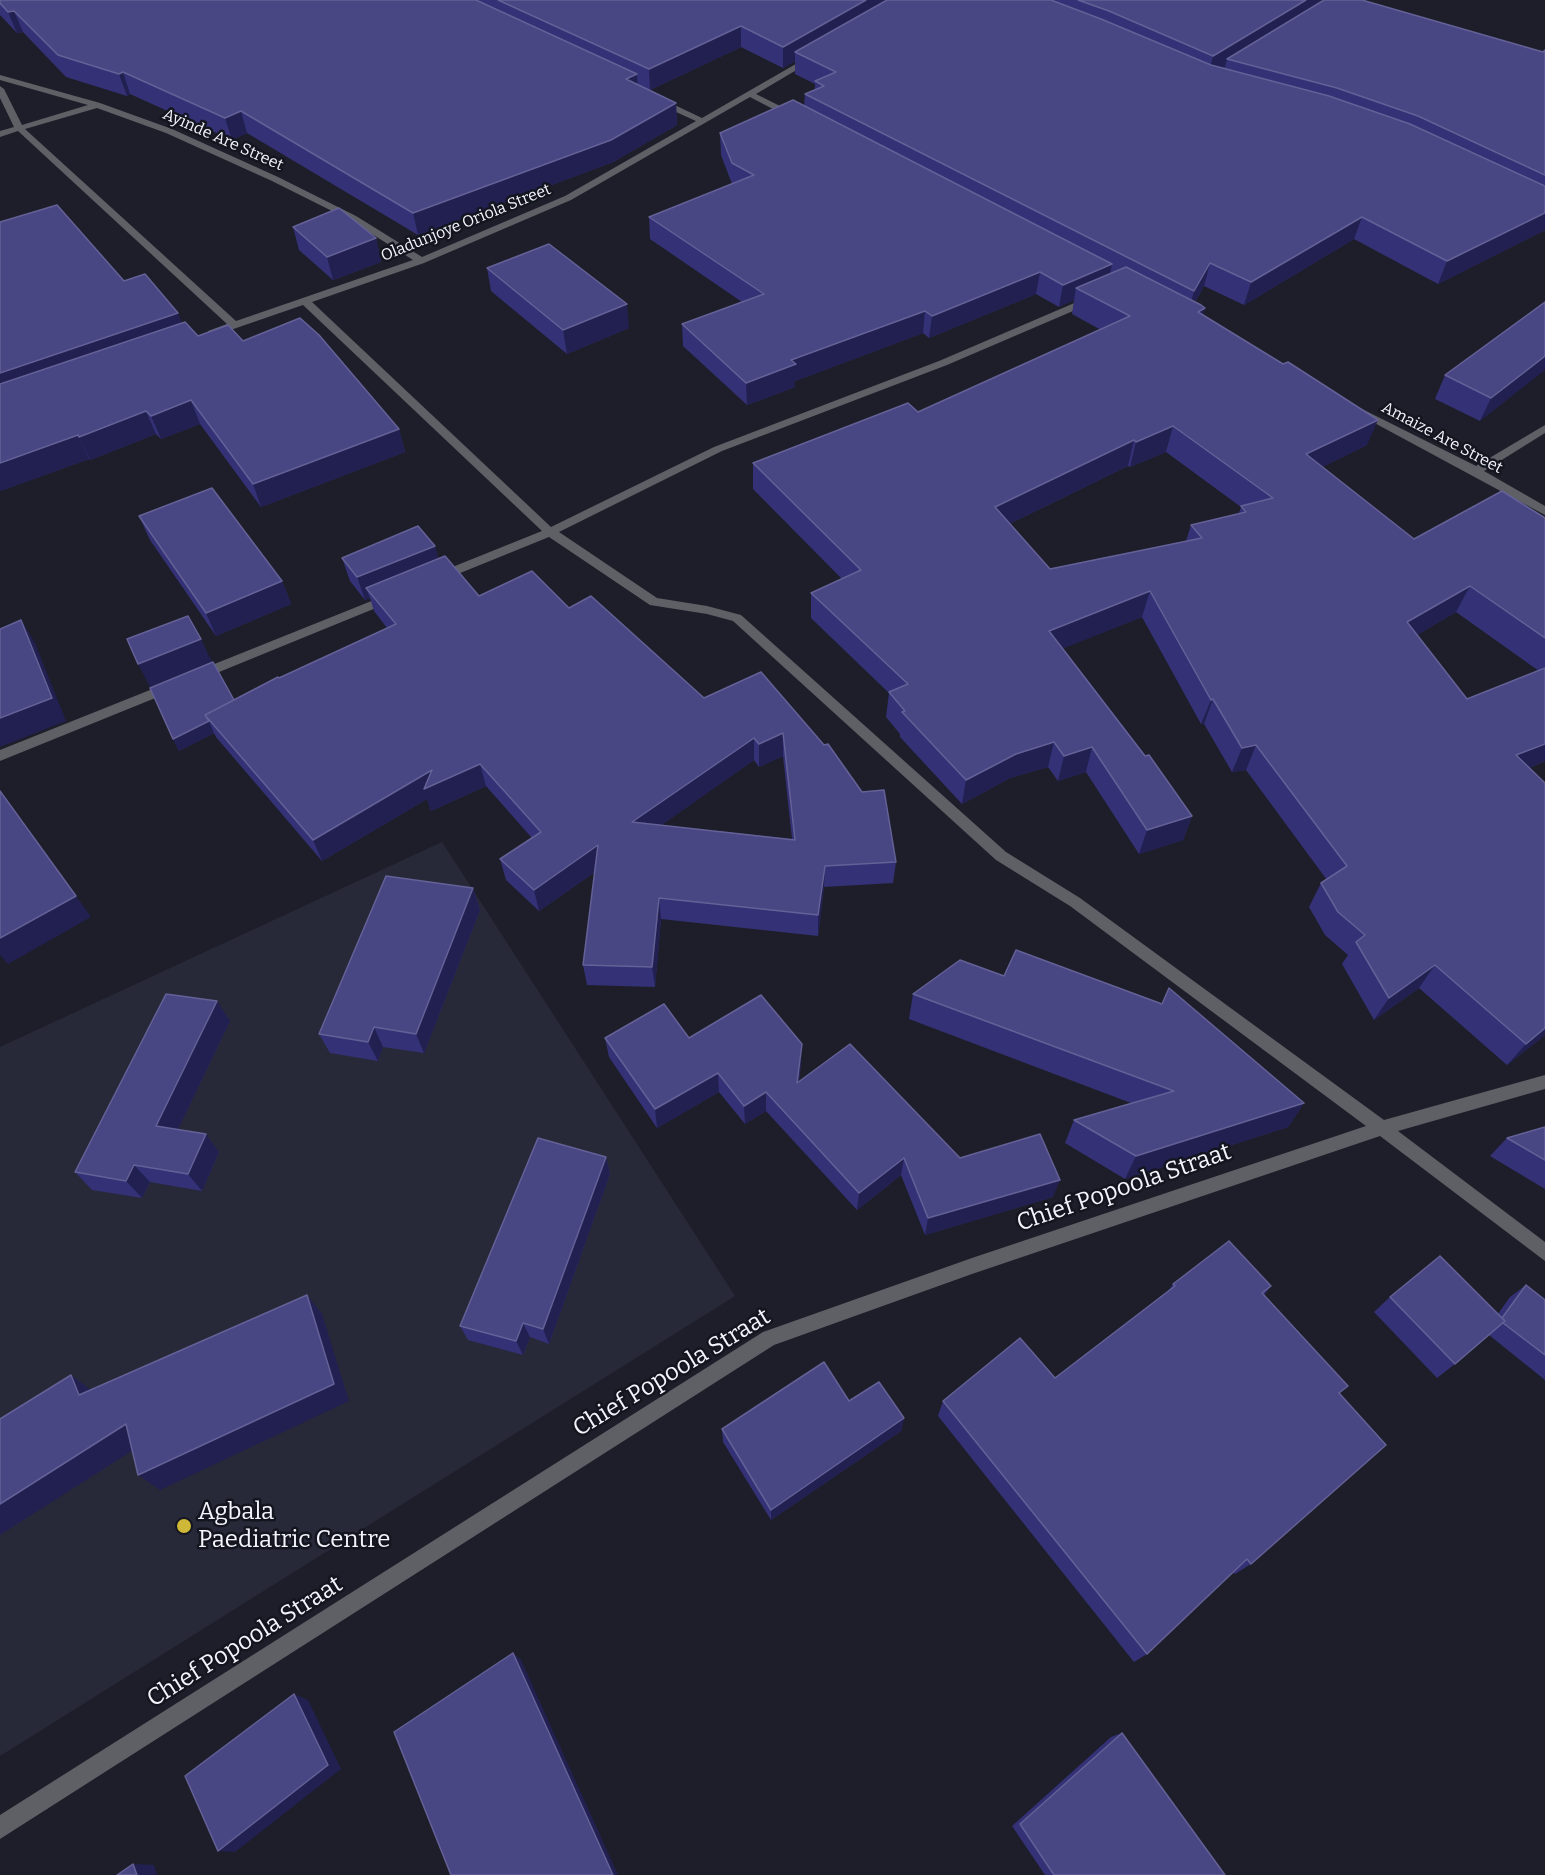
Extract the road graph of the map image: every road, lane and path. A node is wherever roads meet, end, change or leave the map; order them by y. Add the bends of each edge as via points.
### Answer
1 (821, 53) edge
2 (0, 77) edge
3 (0, 89) edge
4 (750, 94) junction
5 (648, 96) edge
6 (97, 105) junction
7 (703, 121) junction
8 (803, 122) edge
9 (20, 128) junction
10 (0, 134) edge
11 (420, 261) junction
12 (1099, 296) edge
13 (304, 300) junction
14 (234, 325) junction
15 (200, 337) edge
16 (1354, 408) edge
17 (1545, 428) edge
18 (1476, 471) junction
19 (1545, 511) edge
20 (550, 532) junction
21 (430, 581) edge
22 (397, 594) edge
23 (0, 756) edge
24 (1545, 1082) edge
25 (1382, 1128) junction
26 (1545, 1253) edge
27 (0, 1828) edge

1 - 4 street, Oladunjoye Oriola Street
2 - 6 street, Ayinde Are Street
3 - 9 street
4 - 7 street, Oladunjoye Oriola Street
4 - 8 street
5 - 7 street
6 - 9 street
6 - 11 street, Ayinde Are Street via 169,131 275,179 352,218
7 - 11 street, Oladunjoye Oriola Street via 568,198
9 - 10 street
9 - 14 street
11 - 13 street, Oladunjoye Oriola Street
12 - 20 street via 943,363 718,449
13 - 14 street, Oladunjoye Oriola Street
13 - 20 street
14 - 15 street, Oladunjoye Oriola Street
16 - 18 street, Amaize Are Street
17 - 18 street
18 - 19 street, Amaize Are Street
20 - 21 street
20 - 25 street via 654,602 737,618 1001,856 1075,902
22 - 23 street
24 - 25 street, Chief Popoola Straat
25 - 26 street
25 - 27 street, Chief Popoola Straat via 769,1338

